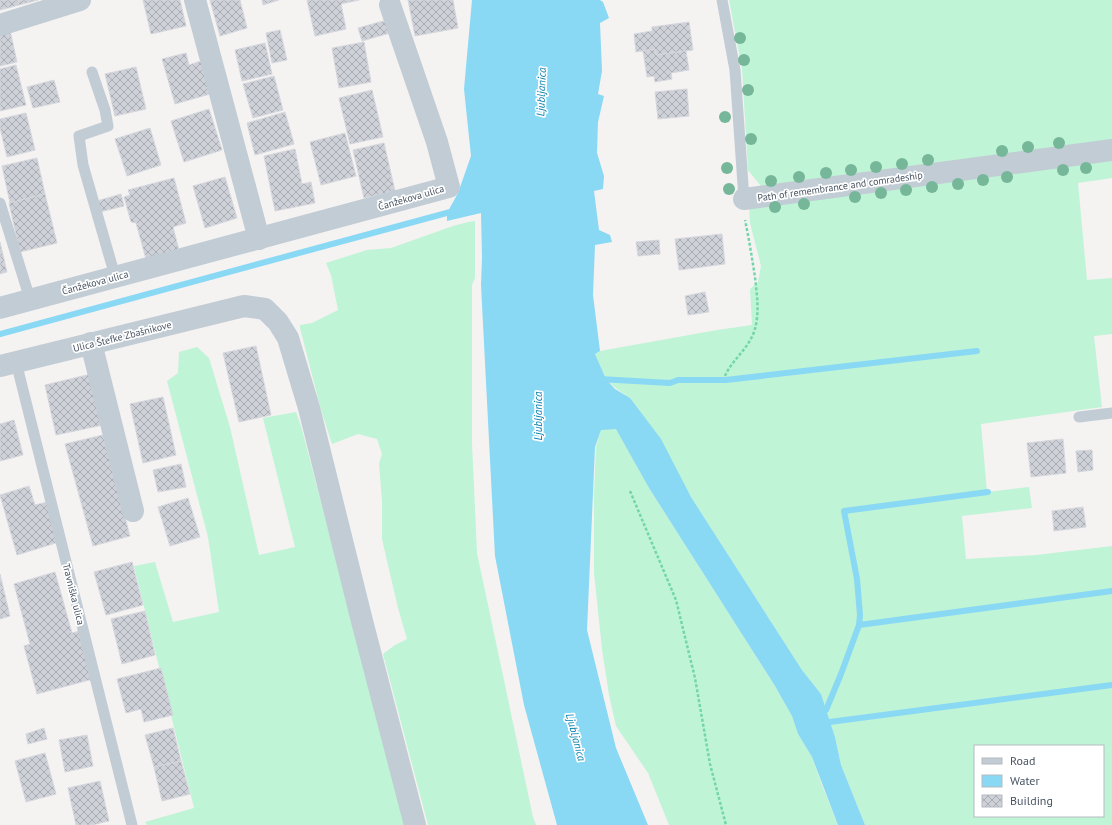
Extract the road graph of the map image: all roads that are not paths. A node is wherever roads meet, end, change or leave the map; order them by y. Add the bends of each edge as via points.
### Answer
1 (80, 0) edge
2 (195, 0) edge
3 (722, 0) edge
4 (390, 5) dead end
5 (0, 26) edge
6 (92, 72) dead end
7 (1112, 150) edge
8 (744, 199) joint
9 (0, 203) edge
10 (259, 239) junction
11 (115, 276) junction
12 (30, 299) junction
13 (0, 308) edge
14 (91, 343) junction
15 (8, 364) edge
16 (1112, 413) edge
17 (1079, 417) dead end
18 (133, 511) dead end
19 (132, 825) edge
20 (416, 825) edge

1 - 5 street
2 - 10 street
3 - 8 lane, Path of remembrance and comradeship via 735,70
4 - 10 street, Čanžekova ulica via 437,142 448,187
6 - 11 lane via 108,126 79,136 83,165
7 - 8 street, Path of remembrance and comradeship
9 - 12 lane
10 - 11 street, Čanžekova ulica
11 - 12 street, Čanžekova ulica
12 - 13 street, Čanžekova ulica
14 - 15 street, Ulica Štefke Zbašnikove
14 - 18 street
14 - 20 street, Ulica Štefke Zbašnikove via 244,306 265,310 278,322 288,338 309,408
15 - 19 lane, Travniška ulica
16 - 17 lane

